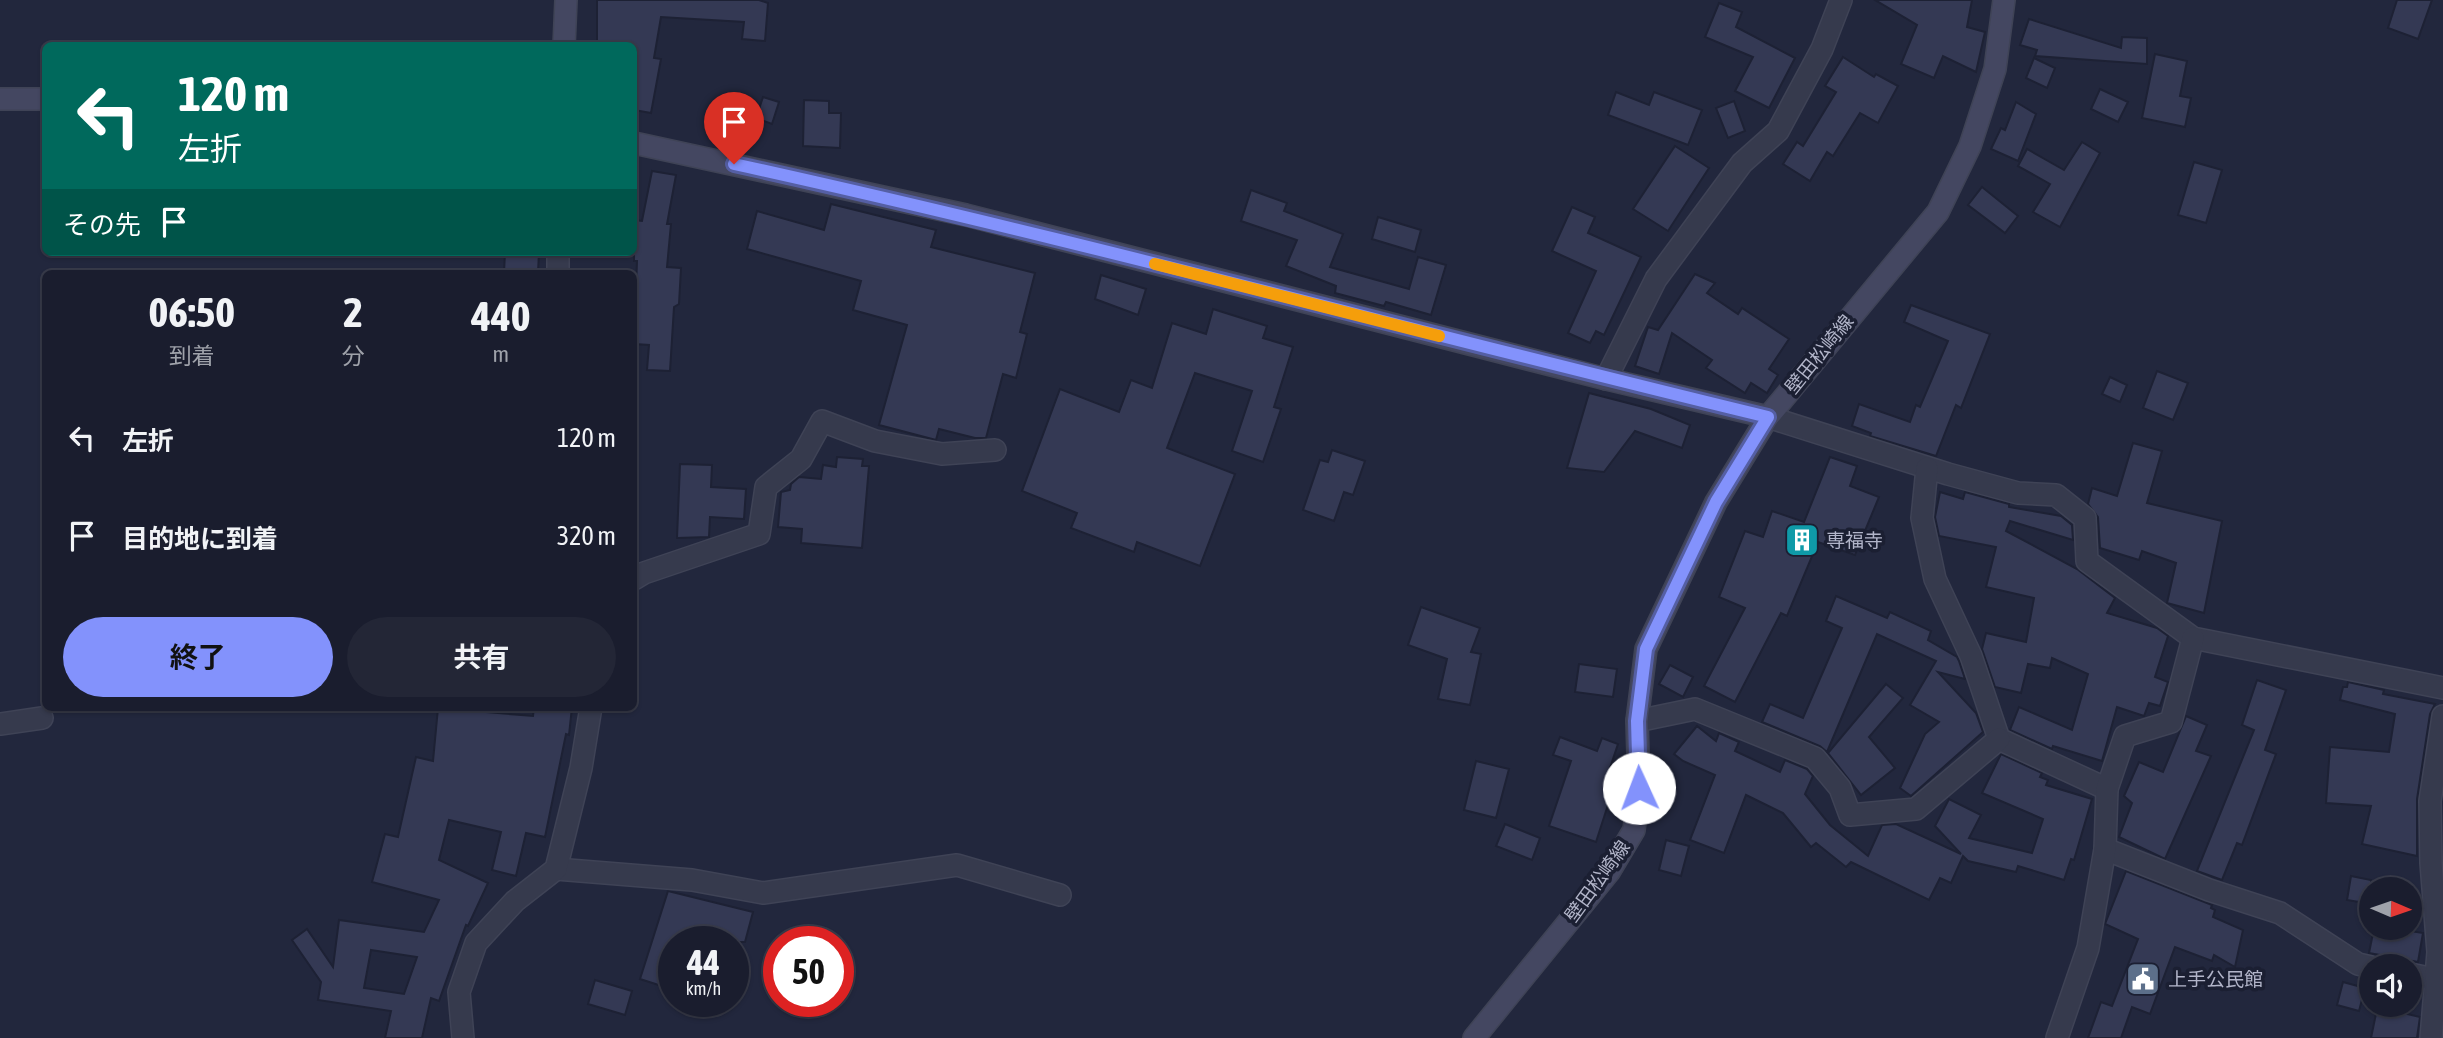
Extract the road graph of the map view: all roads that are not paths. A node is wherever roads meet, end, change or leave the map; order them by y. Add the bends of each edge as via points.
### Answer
1 (566, 0) edge
2 (1841, 0) edge
3 (2004, 0) edge
4 (564, 42) edge
5 (0, 99) edge
6 (42, 99) edge
7 (637, 144) edge
8 (1606, 379) junction
9 (1768, 417) junction
10 (995, 450) dead end
11 (1927, 468) junction
12 (637, 577) edge
13 (2193, 638) junction
14 (2443, 688) edge
15 (590, 711) edge
16 (2443, 716) edge
17 (42, 718) dead end
18 (1637, 721) junction
19 (0, 724) edge
20 (1999, 739) junction
21 (2107, 789) junction
22 (2105, 849) junction
23 (556, 869) junction
24 (1060, 895) dead end
25 (2359, 964) edge
26 (2422, 976) edge
27 (2434, 979) junction
28 (463, 1038) edge
29 (1474, 1038) edge
30 (2057, 1038) edge
31 (2431, 1038) edge

1 - 4 street
2 - 8 street via 1822,49 1778,131 1742,163 1656,279
3 - 9 street, 壁田松崎線 via 1995,69 1970,146 1938,212
5 - 6 street
7 - 8 street via 966,215
8 - 9 street
9 - 11 street
9 - 18 street, 壁田松崎線 via 1716,502 1646,649
10 - 12 street via 942,454 875,441 822,421 801,459 766,487 759,534
11 - 13 street via 2018,493 2056,495 2085,518 2087,561
11 - 20 street via 1922,518 1935,579 1971,656
13 - 14 street
13 - 21 street via 2171,722 2125,736
15 - 23 street
16 - 27 street via 2430,801 2438,952
17 - 19 street
18 - 20 street via 1695,709 1815,758 1840,788 1850,815 1916,809
18 - 29 street, 壁田松崎線 via 1639,788 1634,830 1609,872
20 - 21 street
21 - 22 street
22 - 25 street via 2280,913
22 - 30 street via 2088,948
23 - 24 street via 692,880 763,893 957,865
23 - 28 street via 515,901 476,943 459,992
26 - 27 street
27 - 31 street

